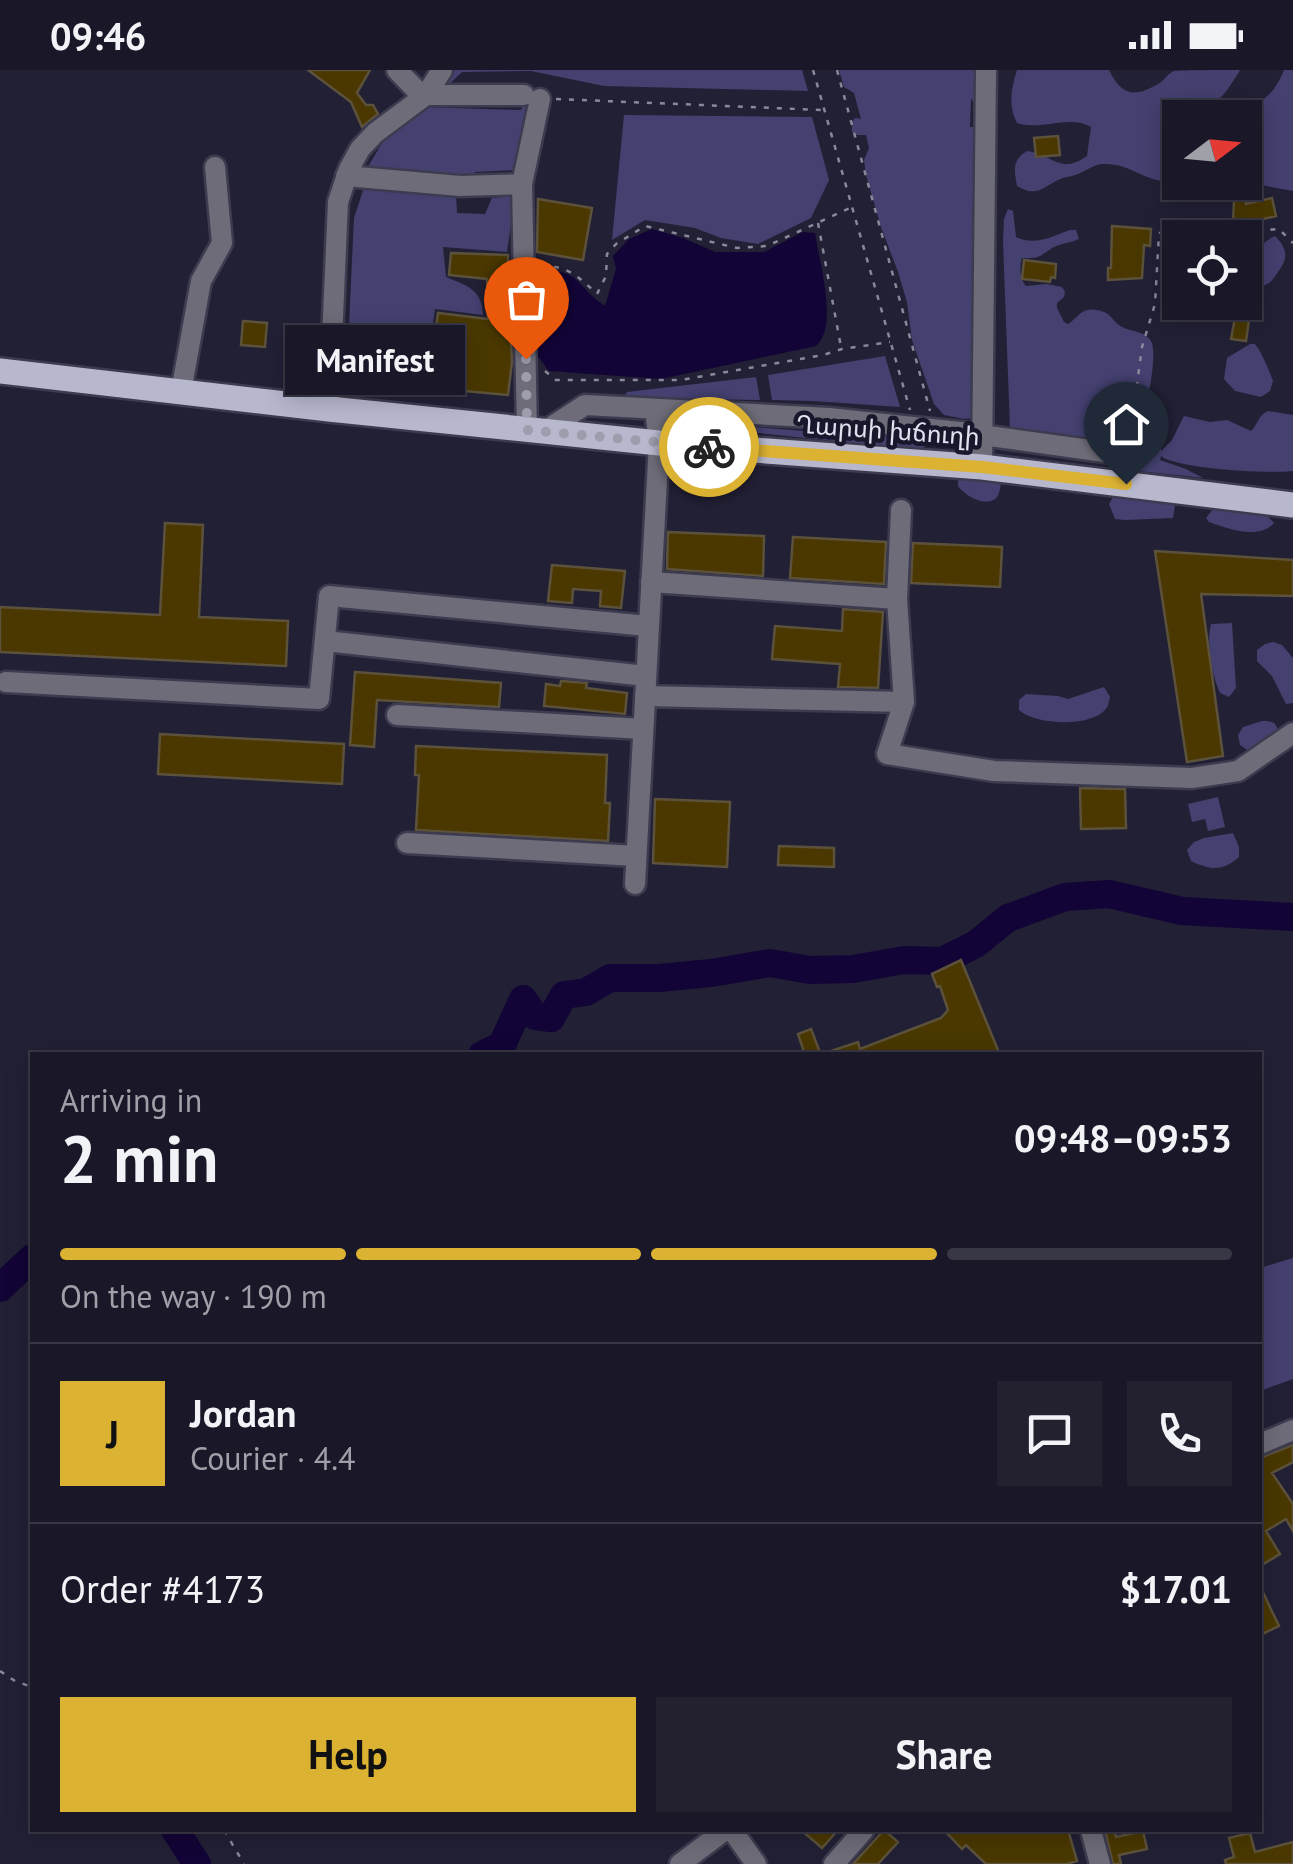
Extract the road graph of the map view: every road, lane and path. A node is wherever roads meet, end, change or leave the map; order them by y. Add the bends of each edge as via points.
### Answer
1 (397, 70) edge
2 (442, 70) edge
3 (813, 70) edge
4 (837, 70) edge
5 (986, 70) edge
6 (424, 96) junction
7 (532, 97) junction
8 (824, 110) junction
9 (215, 167) dead end
10 (346, 176) junction
11 (522, 184) junction
12 (852, 207) junction
13 (818, 222) junction
14 (1293, 242) edge
15 (536, 267) dead end
16 (890, 342) junction
17 (842, 349) junction
18 (542, 369) dead end
19 (0, 371) edge
20 (182, 392) junction
21 (329, 409) junction
22 (656, 409) junction
23 (929, 428) junction
24 (536, 430) junction
25 (982, 436) junction
26 (659, 443) junction
27 (1112, 453) junction
28 (982, 467) junction
29 (1126, 484) junction
30 (1293, 505) edge
31 (901, 510) dead end
32 (650, 582) junction
33 (897, 598) junction
34 (648, 626) junction
35 (324, 640) junction
36 (6, 682) dead end
37 (645, 686) junction
38 (904, 702) junction
39 (397, 715) dead end
40 (643, 729) junction
41 (1293, 733) edge
42 (407, 843) dead end
43 (636, 856) junction
44 (635, 884) dead end
45 (1293, 1430) edge
46 (1262, 1443) edge
47 (0, 1671) edge
48 (30, 1686) edge
49 (225, 1832) edge
50 (726, 1832) edge
51 (731, 1832) edge
52 (862, 1832) edge
53 (1092, 1832) edge
54 (244, 1864) edge
55 (680, 1864) edge
56 (756, 1864) edge
57 (834, 1864) edge
58 (1100, 1864) edge

1 - 6 street
2 - 6 street
3 - 8 path
4 - 23 path via 930,406
5 - 25 street
6 - 7 street
6 - 10 street via 375,133
7 - 8 path
7 - 11 street
8 - 12 path
9 - 20 street via 222,243 200,281
10 - 11 street
10 - 21 street via 338,202
11 - 24 street
12 - 13 path
12 - 16 path
13 - 15 path via 767,246 737,248 645,226 607,254 596,294 572,271
13 - 17 path
14 - 27 path via 1280,229 1248,232 1172,221 1159,234 1155,304 1134,407
16 - 17 path
16 - 23 path via 910,412
17 - 18 path via 681,380 556,380
19 - 20 main road, Ղարսի խճուղի
20 - 21 main road, Ղարսի խճուղի
21 - 24 main road, Ղարսի խճուղի
22 - 23 street
22 - 24 street via 585,405
22 - 26 street
23 - 25 street
24 - 26 main road, Ղարսի խճուղի
25 - 27 street
25 - 28 street
26 - 28 main road, Ղարսի խճուղի
26 - 32 street
27 - 29 street via 1119,454
28 - 29 main road, Ղարսի խճուղի
29 - 30 main road, Ղարսի խճուղի
31 - 33 street
32 - 33 street
32 - 34 street
33 - 38 street
34 - 35 street via 329,596
34 - 37 street
35 - 36 street via 319,699
35 - 37 street
37 - 38 street
37 - 40 street
38 - 41 street via 887,754 994,772 1192,778 1238,771
39 - 40 street
40 - 43 street
42 - 43 street
43 - 44 street
45 - 46 street
47 - 48 path
49 - 54 path
50 - 55 street
51 - 56 street
52 - 57 street
53 - 58 street

